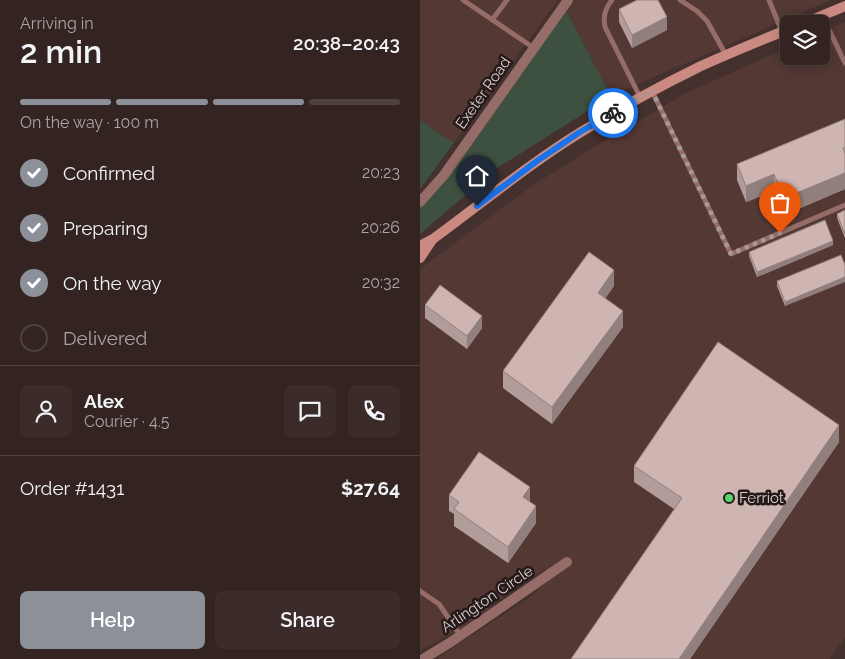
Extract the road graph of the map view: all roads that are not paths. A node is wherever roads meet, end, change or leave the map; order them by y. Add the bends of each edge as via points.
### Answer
1 (463, 0) edge
2 (507, 0) edge
3 (568, 0) edge
4 (612, 0) edge
5 (680, 0) edge
6 (770, 0) edge
7 (845, 6) edge
8 (822, 15) edge
9 (492, 20) junction
10 (780, 21) edge
11 (830, 32) edge
12 (780, 33) edge
13 (534, 48) junction
14 (726, 56) junction
15 (845, 63) edge
16 (652, 91) junction
17 (641, 98) junction
18 (420, 202) edge
19 (845, 205) edge
20 (433, 239) junction
21 (420, 246) edge
22 (420, 258) edge
23 (567, 562) dead end
24 (420, 591) edge
25 (460, 636) junction
26 (423, 659) edge

1 - 9 lane
2 - 9 lane
3 - 13 street, Exeter Road
4 - 17 lane via 603,17 605,27
5 - 14 lane via 707,20
6 - 10 lane
7 - 8 main road
9 - 13 lane
11 - 15 lane
12 - 14 main road
13 - 18 street, Exeter Road via 444,175
14 - 16 main road
16 - 17 main road
16 - 19 lane via 731,254
17 - 20 main road via 580,132 537,161
20 - 21 main road
20 - 22 main road
23 - 25 street, Arlington Circle
24 - 25 lane via 440,604
25 - 26 street, Arlington Circle

